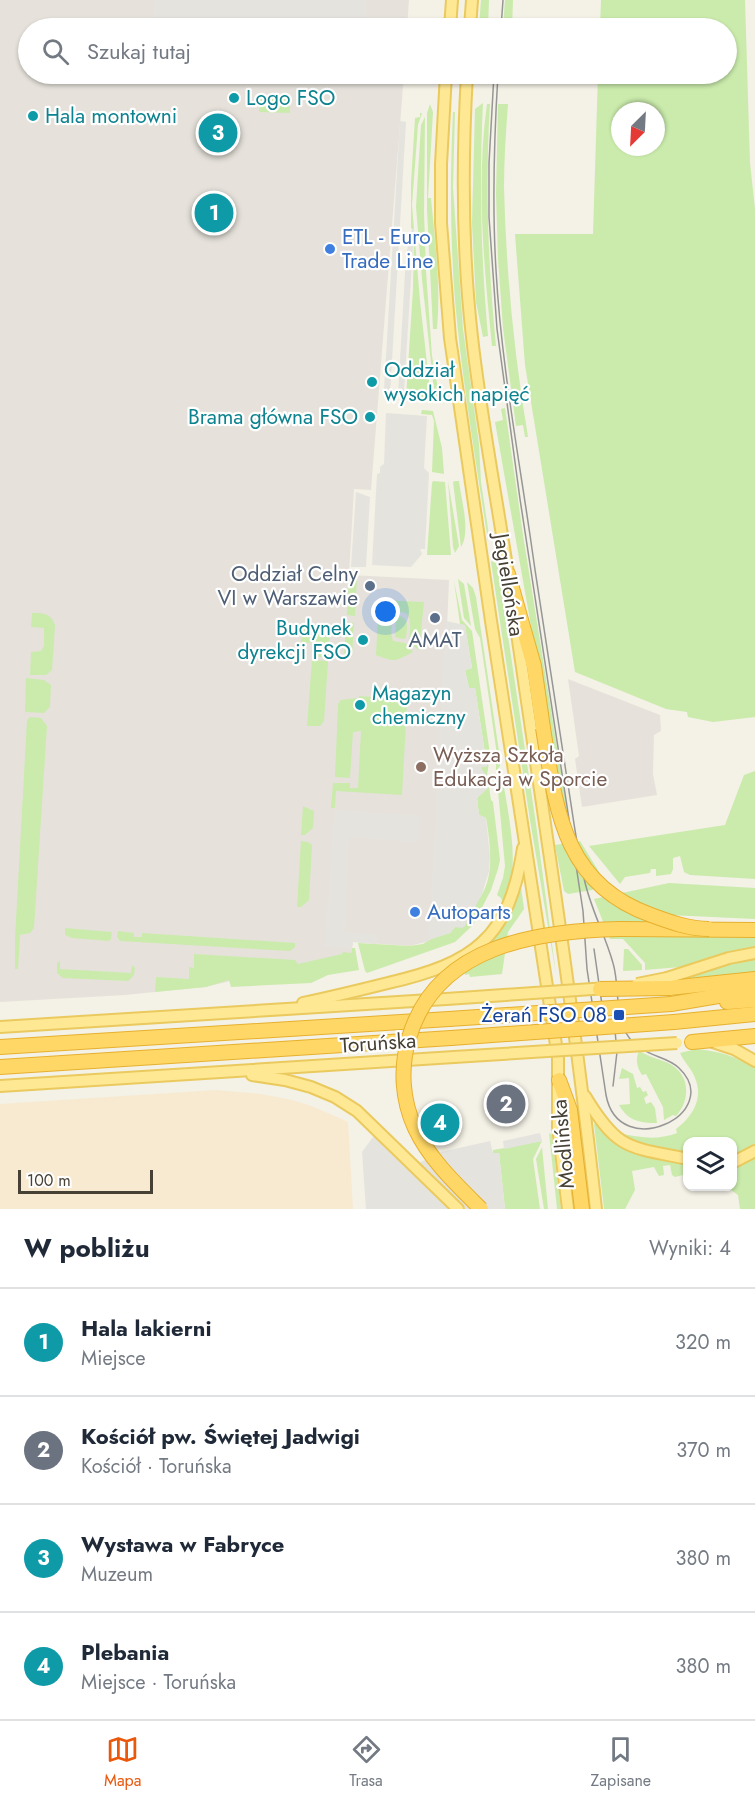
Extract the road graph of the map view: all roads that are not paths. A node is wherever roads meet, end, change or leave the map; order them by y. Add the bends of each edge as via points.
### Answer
1 (452, 0) edge
2 (472, 0) edge
3 (451, 18) edge
4 (471, 18) edge
5 (445, 84) edge
6 (467, 84) edge
7 (508, 574) junction
8 (524, 830) junction
9 (709, 929) junction
10 (755, 930) edge
11 (755, 953) edge
12 (755, 979) edge
13 (668, 983) junction
14 (600, 989) joint
15 (755, 990) edge
16 (755, 1000) edge
17 (333, 1001) junction
18 (671, 1004) junction
19 (755, 1014) edge
20 (0, 1027) edge
21 (755, 1036) edge
22 (692, 1041) junction
23 (0, 1047) edge
24 (755, 1061) edge
25 (0, 1066) edge
26 (204, 1073) junction
27 (558, 1080) junction
28 (0, 1086) edge
29 (584, 1094) junction
30 (755, 1151) edge
31 (683, 1158) edge
32 (737, 1160) edge
33 (458, 1209) edge
34 (481, 1209) edge
35 (568, 1209) edge
36 (582, 1209) edge
37 (596, 1209) edge

1 - 3 main road
2 - 4 main road
5 - 8 main road, Jagiellońska via 441,223 450,338
6 - 7 main road, Jagiellońska via 463,171 466,274
7 - 9 highway, bridge via 534,666 558,814 572,848 589,873 631,907 676,924
7 - 29 main road, Jagiellońska
8 - 17 main road via 522,858 511,901 483,942 453,963
8 - 27 main road, Jagiellońska via 557,1048
9 - 10 highway
9 - 34 highway, bridge via 586,930 531,937 474,959 434,992 415,1022 407,1045 405,1097 416,1129 432,1155
11 - 13 main road via 729,958
12 - 13 highway
13 - 14 highway, bridge
14 - 17 main road, Toruńska, bridge via 446,999
15 - 18 highway
16 - 18 highway, Toruńska
17 - 20 main road, Toruńska via 252,1011
18 - 23 highway, Toruńska, bridge
19 - 25 highway, Toruńska, bridge via 451,1038
21 - 22 highway
22 - 24 main road, Toruńska via 721,1044
22 - 26 main road, Toruńska, bridge
26 - 28 main road, Toruńska
26 - 33 main road via 270,1077 335,1097 379,1130
27 - 35 main road, Modlińska via 558,1127
27 - 36 highway via 572,1122
29 - 31 main road via 607,1130 621,1142
29 - 37 main road, Modlińska
30 - 32 main road

